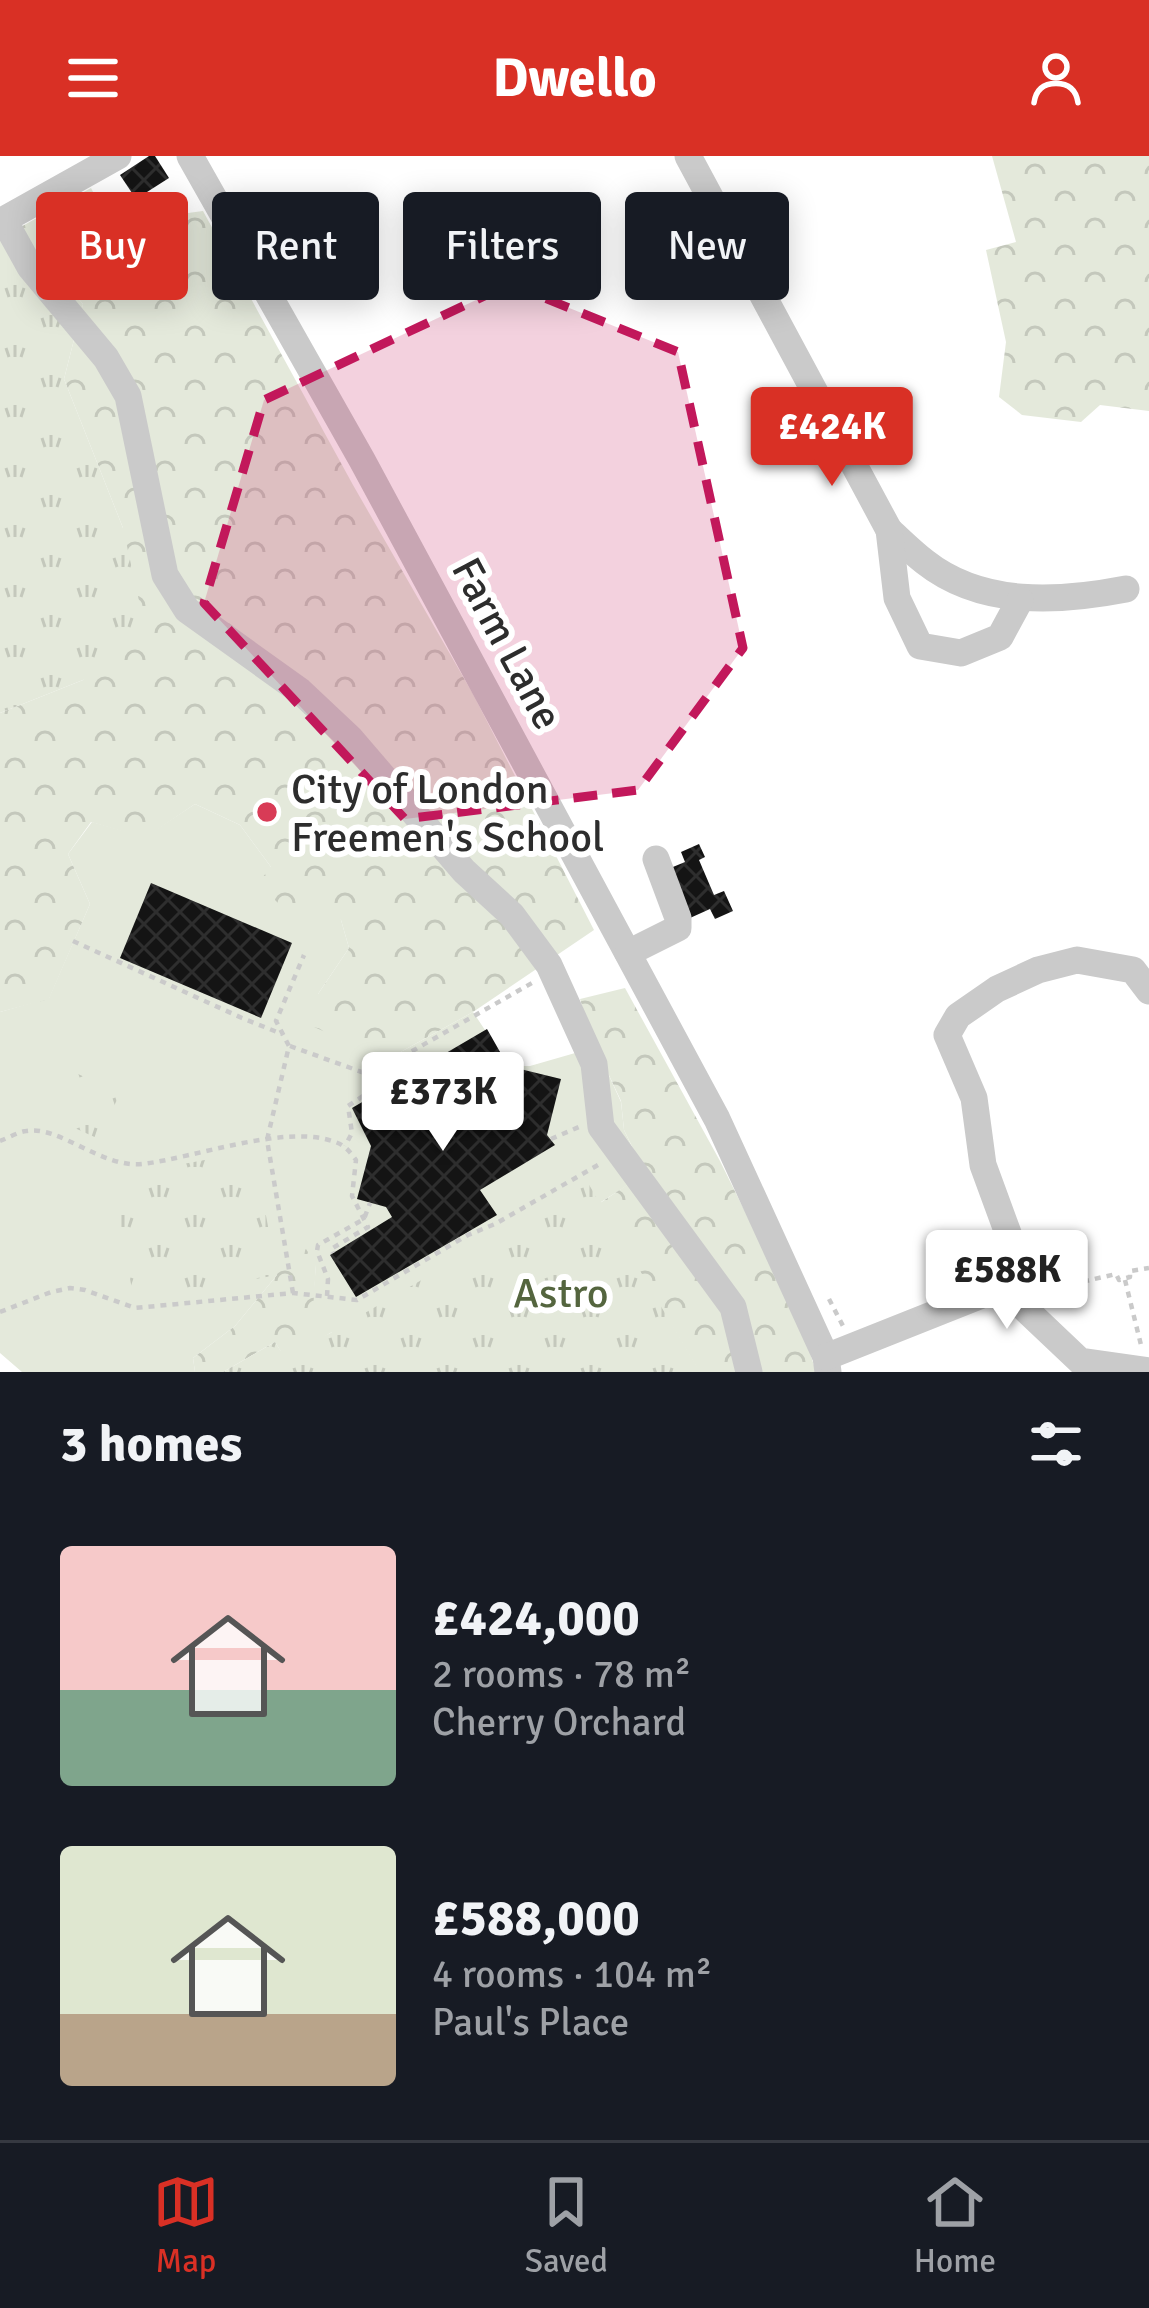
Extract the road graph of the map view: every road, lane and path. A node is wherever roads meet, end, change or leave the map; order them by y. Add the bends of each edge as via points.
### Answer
1 (118, 156) edge
2 (190, 156) edge
3 (688, 156) edge
4 (2, 221) edge
5 (889, 530) junction
6 (1126, 590) dead end
7 (1020, 600) junction
8 (656, 859) dead end
9 (74, 941) dead end
10 (628, 953) junction
11 (304, 955) dead end
12 (1144, 969) edge
13 (553, 972) junction
14 (283, 1034) junction
15 (289, 1046) junction
16 (370, 1075) junction
17 (267, 1140) junction
18 (0, 1141) edge
19 (345, 1146) junction
20 (631, 1170) junction
21 (370, 1202) dead end
22 (364, 1219) junction
23 (333, 1253) dead end
24 (1149, 1268) edge
25 (1125, 1280) junction
26 (1002, 1287) junction
27 (293, 1293) junction
28 (326, 1296) junction
29 (0, 1312) edge
30 (1038, 1318) junction
31 (827, 1364) edge
32 (1148, 1371) edge
33 (749, 1372) edge

1 - 4 street
2 - 10 street, Farm Lane
3 - 5 street
4 - 13 street via 128,396 165,575 187,610 300,691 350,738 512,915
5 - 7 street via 963,584
5 - 7 street via 897,598 920,646 961,652 1000,637
6 - 7 street
8 - 10 street via 678,928
9 - 14 path
10 - 31 street, Farm Lane via 717,1119
11 - 14 path via 276,1021
12 - 26 street via 1077,960 1038,970 958,1016 947,1035 974,1098 983,1165 1012,1244
13 - 16 path
13 - 20 street via 594,1064 601,1127
14 - 15 path
15 - 16 path
15 - 17 path
16 - 19 path via 366,1094 348,1106 352,1133
17 - 18 path via 137,1165 46,1133 28,1130
17 - 19 path
17 - 27 path
19 - 22 path via 356,1160 352,1196
20 - 28 path via 592,1167 358,1300
20 - 33 street via 733,1306
21 - 22 path
22 - 23 path via 368,1227
22 - 28 path via 318,1246
24 - 25 path
25 - 30 path via 1117,1274 1077,1283
25 - 32 path
26 - 30 street
26 - 31 street
27 - 28 path
27 - 29 path via 135,1308 70,1288
30 - 32 street via 1080,1360

